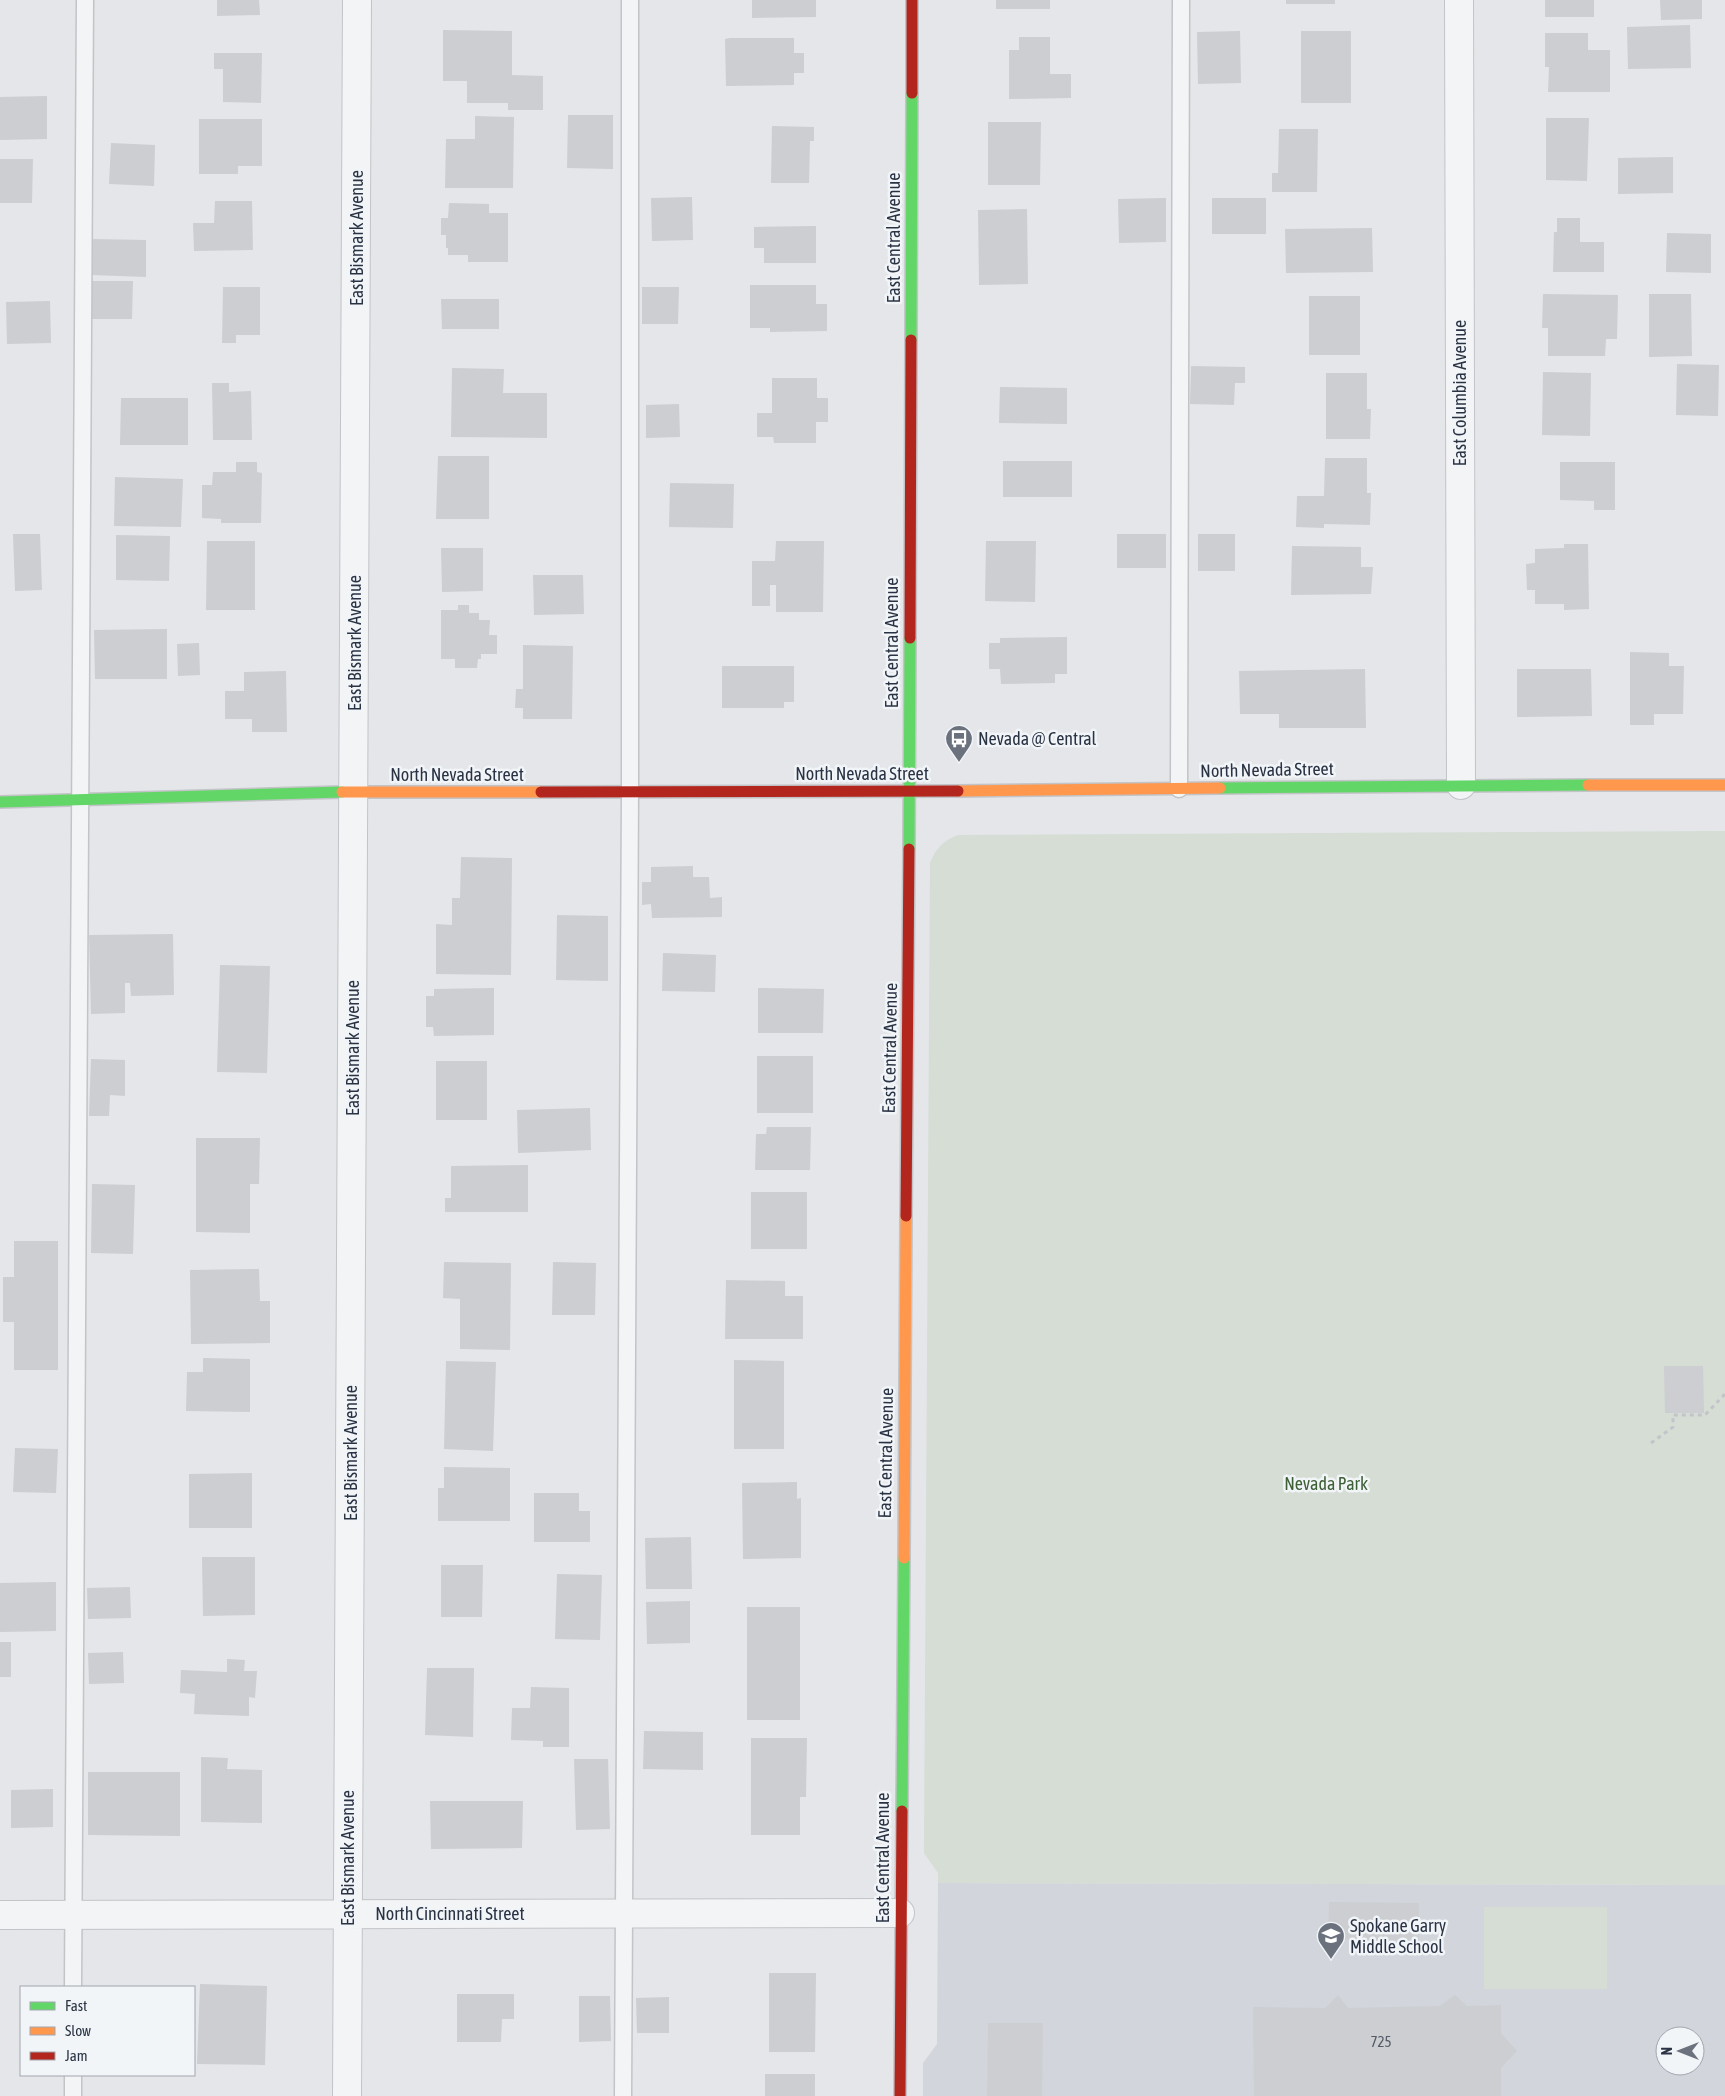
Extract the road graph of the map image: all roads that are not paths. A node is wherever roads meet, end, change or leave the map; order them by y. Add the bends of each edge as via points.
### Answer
1 (85, 0) edge
2 (357, 0) edge
3 (630, 0) edge
4 (912, 0) edge
5 (1181, 0) edge
6 (1458, 0) edge
7 (1461, 785) junction
8 (1725, 785) edge
9 (1179, 789) junction
10 (354, 792) junction
11 (630, 792) junction
12 (910, 792) junction
13 (79, 801) junction
14 (0, 802) edge
15 (623, 1913) junction
16 (900, 1913) junction
17 (348, 1914) junction
18 (0, 1915) edge
19 (72, 1915) junction
20 (73, 1986) edge
21 (73, 2076) edge
22 (73, 2096) edge
23 (347, 2096) edge
24 (622, 2096) edge
25 (900, 2096) edge

1 - 13 lane
2 - 10 street, East Bismark Avenue
3 - 11 lane
4 - 12 street, East Central Avenue
5 - 9 lane
6 - 7 street, East Columbia Avenue
7 - 8 street, North Nevada Street
7 - 9 street, North Nevada Street
9 - 12 street, North Nevada Street
10 - 11 street, North Nevada Street
10 - 13 street, North Nevada Street
10 - 17 street, East Bismark Avenue
11 - 12 street, North Nevada Street
11 - 15 lane
12 - 16 street, East Central Avenue
13 - 14 street, North Nevada Street
13 - 19 lane
15 - 16 street, North Cincinnati Street
15 - 17 street, North Cincinnati Street
15 - 24 lane
16 - 25 street, East Central Avenue
17 - 19 street, North Cincinnati Street
17 - 23 street, East Bismark Avenue
18 - 19 street, North Cincinnati Street
19 - 20 lane
21 - 22 lane

